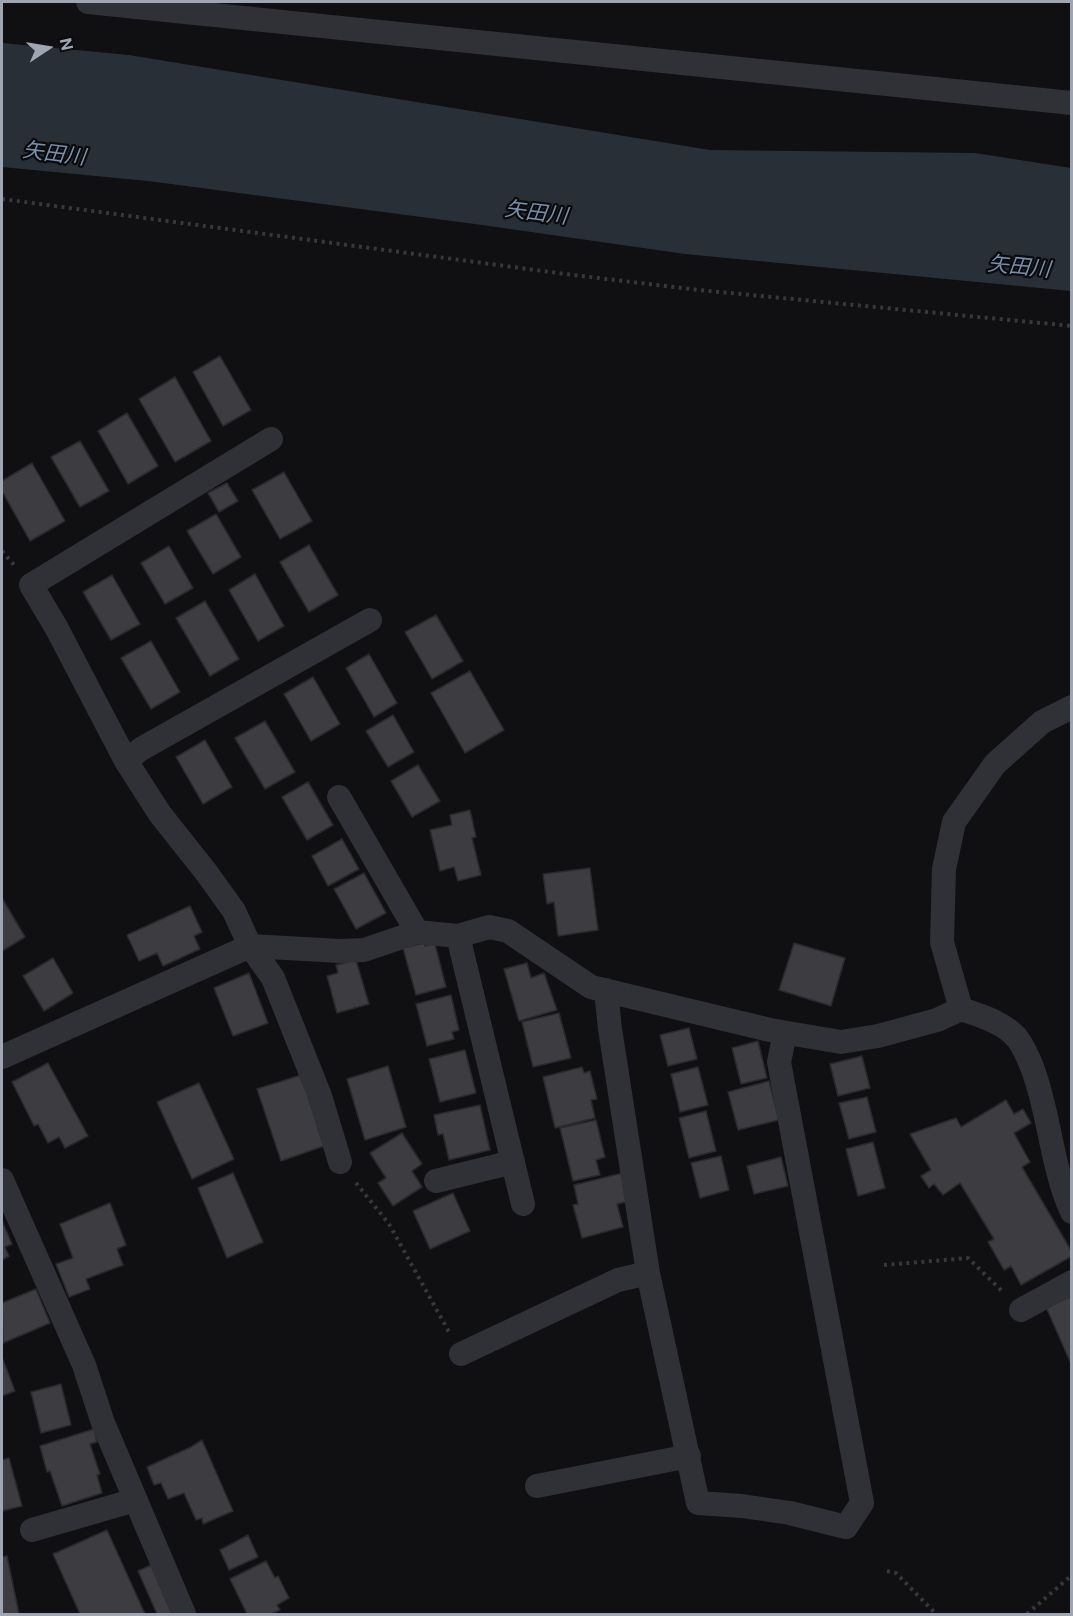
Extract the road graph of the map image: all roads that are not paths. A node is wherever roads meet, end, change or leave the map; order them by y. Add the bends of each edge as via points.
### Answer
1 (88, 2) edge
2 (1071, 103) edge
3 (271, 439) dead end
4 (370, 620) dead end
5 (1071, 707) edge
6 (126, 761) junction
7 (339, 797) dead end
8 (417, 932) junction
9 (458, 936) junction
10 (250, 946) junction
11 (606, 990) junction
12 (961, 1009) junction
13 (785, 1033) junction
14 (2, 1057) edge
15 (340, 1162) road end
16 (513, 1162) junction
17 (2, 1180) edge
18 (436, 1180) dead end
19 (523, 1204) dead end
20 (1071, 1212) edge
21 (648, 1273) junction
22 (1071, 1282) edge
23 (1021, 1310) road end
24 (460, 1354) road end
25 (689, 1455) junction
26 (537, 1486) dead end
27 (135, 1500) junction
28 (32, 1530) dead end
29 (184, 1614) edge

1 - 2 street
3 - 6 street via 31,585
4 - 6 street
5 - 12 street via 1042,722 995,764 954,822 944,869 942,942
6 - 10 street via 160,814 234,911
7 - 8 street
8 - 9 street
8 - 10 street via 364,950
9 - 11 street via 489,927 508,931 591,987
9 - 16 street
10 - 14 street
10 - 15 street via 273,978 321,1095
11 - 13 street
11 - 21 street
12 - 13 street via 879,1036 841,1042
12 - 20 street via 996,1022 1017,1037 1024,1049 1037,1081 1062,1192
13 - 25 street via 779,1062 862,1503 846,1527 790,1513 698,1503
16 - 18 street
16 - 19 street
17 - 27 street via 84,1365
21 - 24 street via 618,1280
21 - 25 street
22 - 23 street
25 - 26 street
27 - 28 street
27 - 29 street

